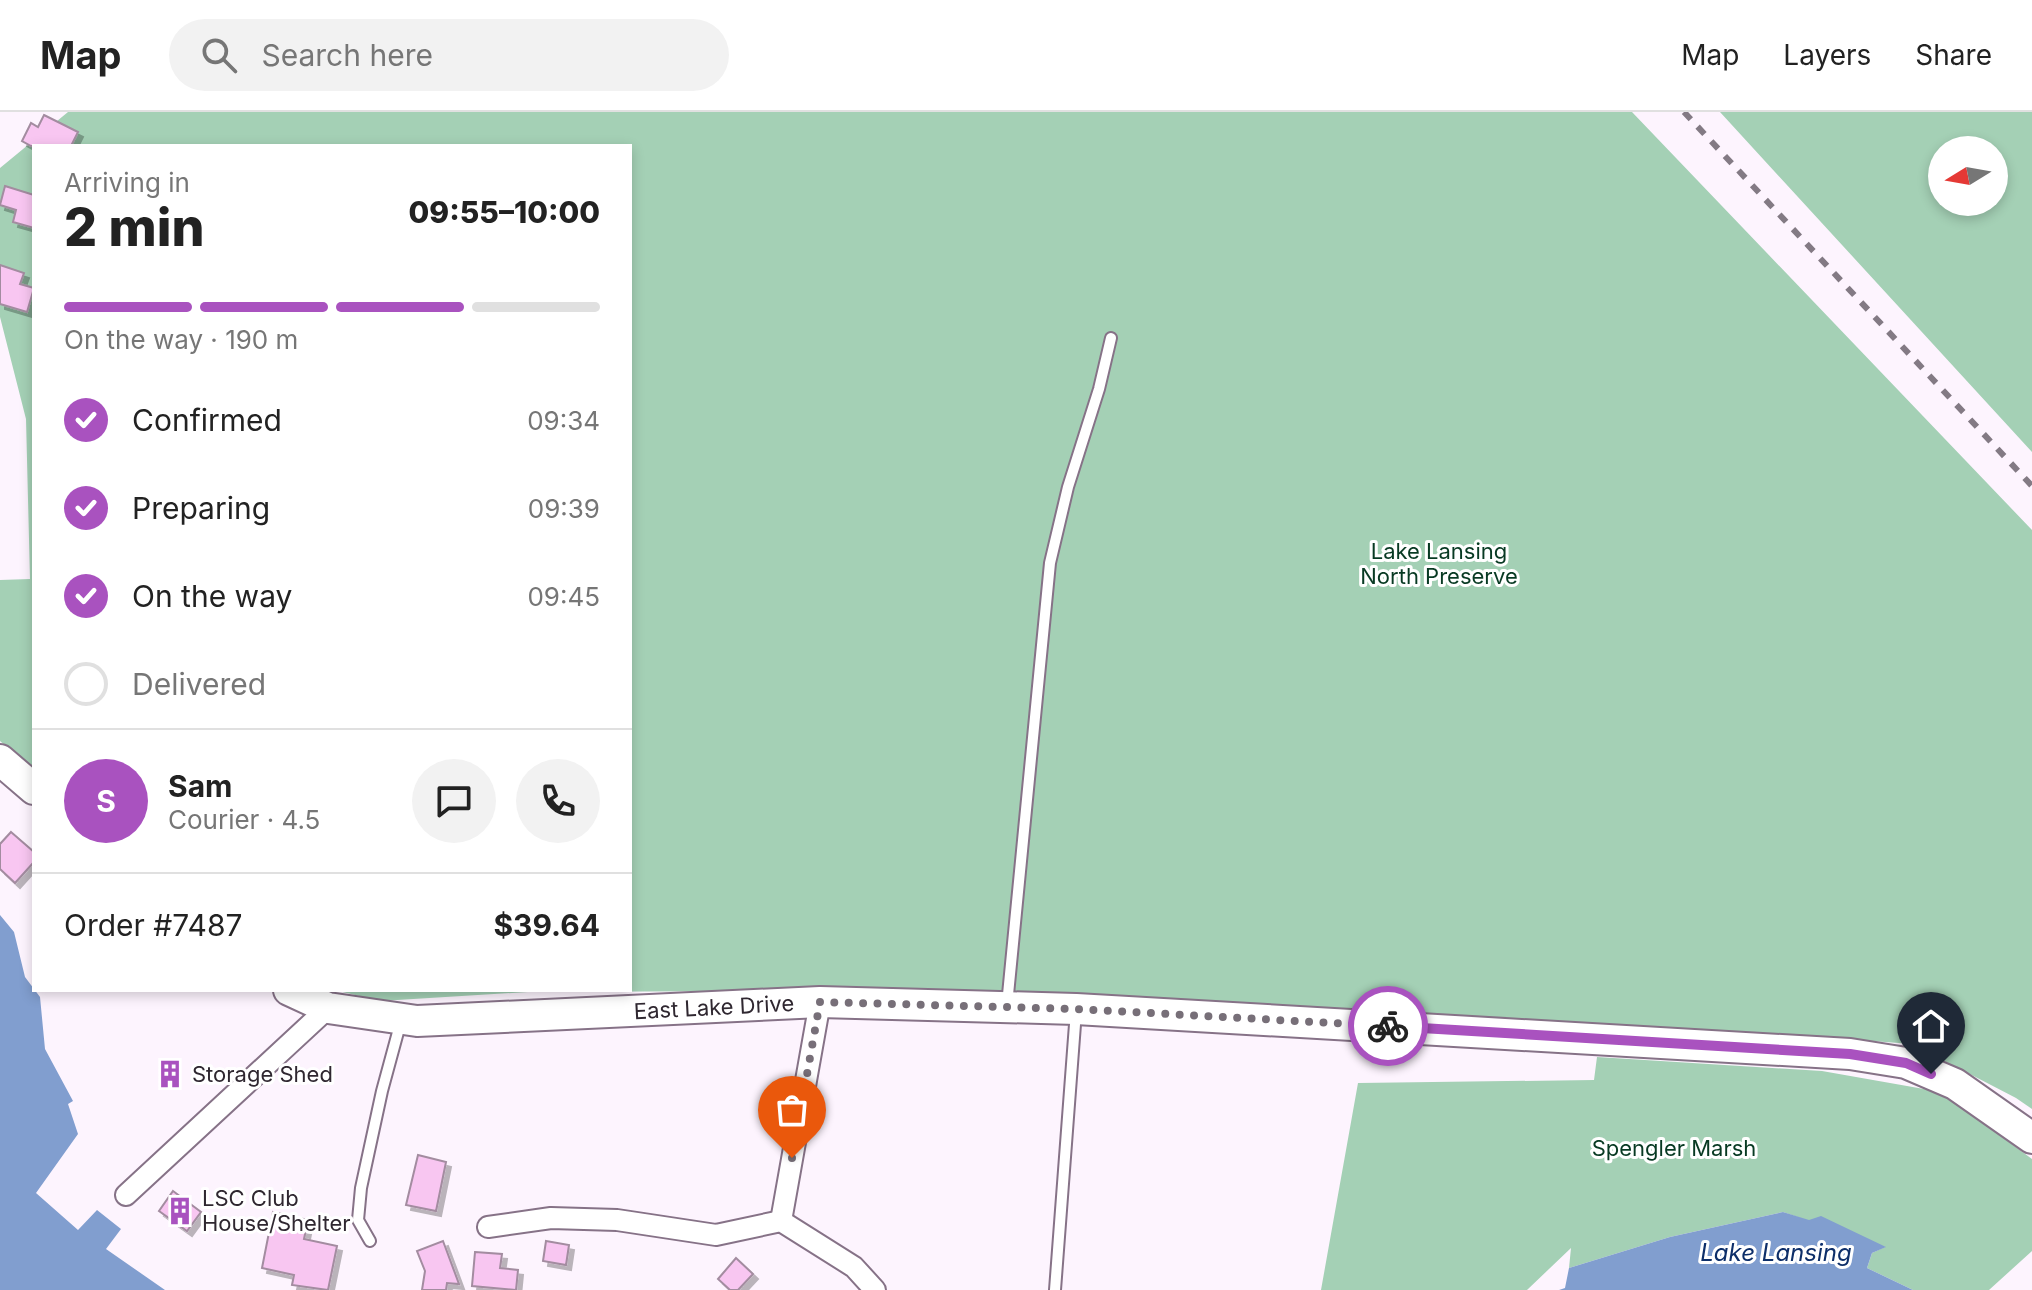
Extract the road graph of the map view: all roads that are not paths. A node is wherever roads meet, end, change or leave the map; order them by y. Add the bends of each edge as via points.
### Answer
1 (1111, 338) dead end
2 (0, 760) edge
3 (32, 787) edge
4 (293, 992) edge
5 (820, 1002) junction
6 (1007, 1007) junction
7 (328, 1008) junction
8 (1076, 1009) junction
9 (402, 1019) junction
10 (2032, 1138) edge
11 (126, 1195) dead end
12 (781, 1221) junction
13 (488, 1227) dead end
14 (370, 1241) dead end
15 (875, 1290) edge
16 (1055, 1290) edge

1 - 6 lane via 1050,563
2 - 3 street
4 - 7 street, East Lake Drive
5 - 6 street, East Lake Drive
5 - 9 street, East Lake Drive
5 - 12 street
6 - 8 street, East Lake Drive
7 - 9 street, East Lake Drive
7 - 11 street
8 - 10 street, East Lake Drive via 1850,1054 1906,1063 1955,1084
8 - 16 lane
9 - 14 lane via 361,1188 358,1220
12 - 13 street via 716,1235 617,1220 551,1218
12 - 15 street via 854,1267

